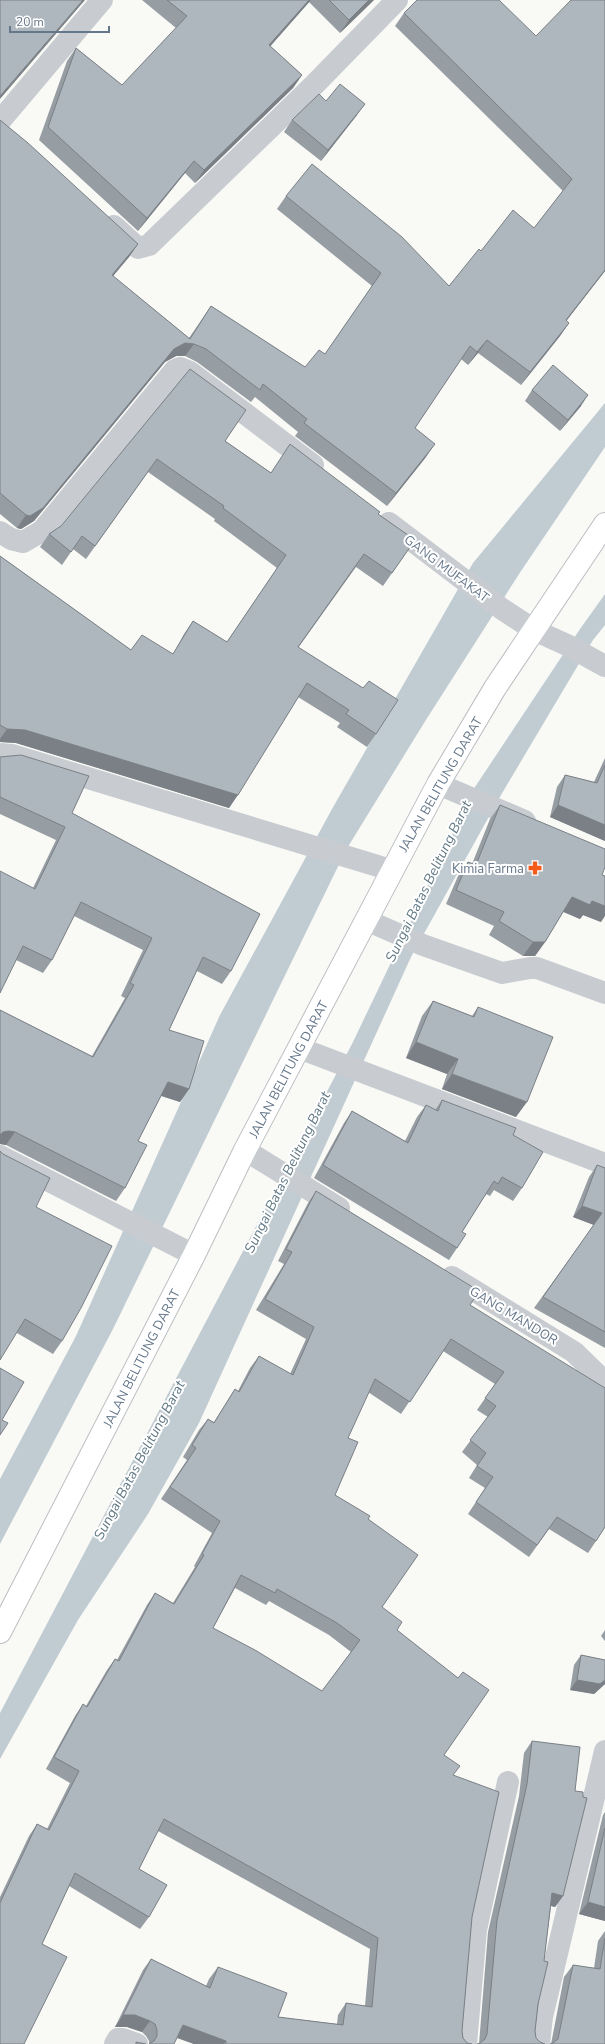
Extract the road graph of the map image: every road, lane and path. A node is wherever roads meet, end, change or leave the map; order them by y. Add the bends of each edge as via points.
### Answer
1 (102, 0) edge
2 (397, 0) edge
3 (4, 125) edge
4 (100, 213) edge
5 (327, 476) edge
6 (371, 509) edge
7 (605, 524) edge
8 (0, 532) edge
9 (534, 630) junction
10 (605, 666) edge
11 (0, 754) edge
12 (438, 784) junction
13 (542, 828) edge
14 (391, 870) junction
15 (366, 920) junction
16 (605, 993) edge
17 (299, 1048) junction
18 (245, 1150) junction
19 (0, 1156) edge
20 (605, 1164) edge
21 (354, 1217) edge
22 (194, 1255) junction
23 (434, 1266) edge
24 (605, 1382) edge
25 (6, 1607) edge
26 (0, 1632) edge
27 (605, 1751) edge
28 (508, 1782) dead end
29 (116, 2044) edge
30 (137, 2044) edge
31 (466, 2044) edge
32 (539, 2044) edge

1 - 3 street
2 - 4 street via 313,86 149,245 138,248
5 - 8 street via 190,372 180,368 175,370 42,531 23,542 11,539
6 - 9 street, GANG MUFAKAT via 502,609
7 - 9 main road, JALAN BELITUNG DARAT
9 - 10 street, GANG MUFAKAT
9 - 12 main road, JALAN BELITUNG DARAT via 495,688
11 - 14 street via 12,755
12 - 13 street
12 - 14 main road, JALAN BELITUNG DARAT
14 - 15 main road, JALAN BELITUNG DARAT
15 - 16 street via 423,945 502,973 537,968
15 - 17 main road, JALAN BELITUNG DARAT
17 - 18 main road, JALAN BELITUNG DARAT
17 - 20 street
18 - 21 street
18 - 22 main road, JALAN BELITUNG DARAT
19 - 22 street
22 - 25 main road, JALAN BELITUNG DARAT
23 - 24 street, GANG MANDOR via 574,1352
25 - 26 main road, JALAN BELITUNG DARAT
27 - 32 street via 542,2017
28 - 31 street via 476,1930
29 - 30 street via 118,2039

